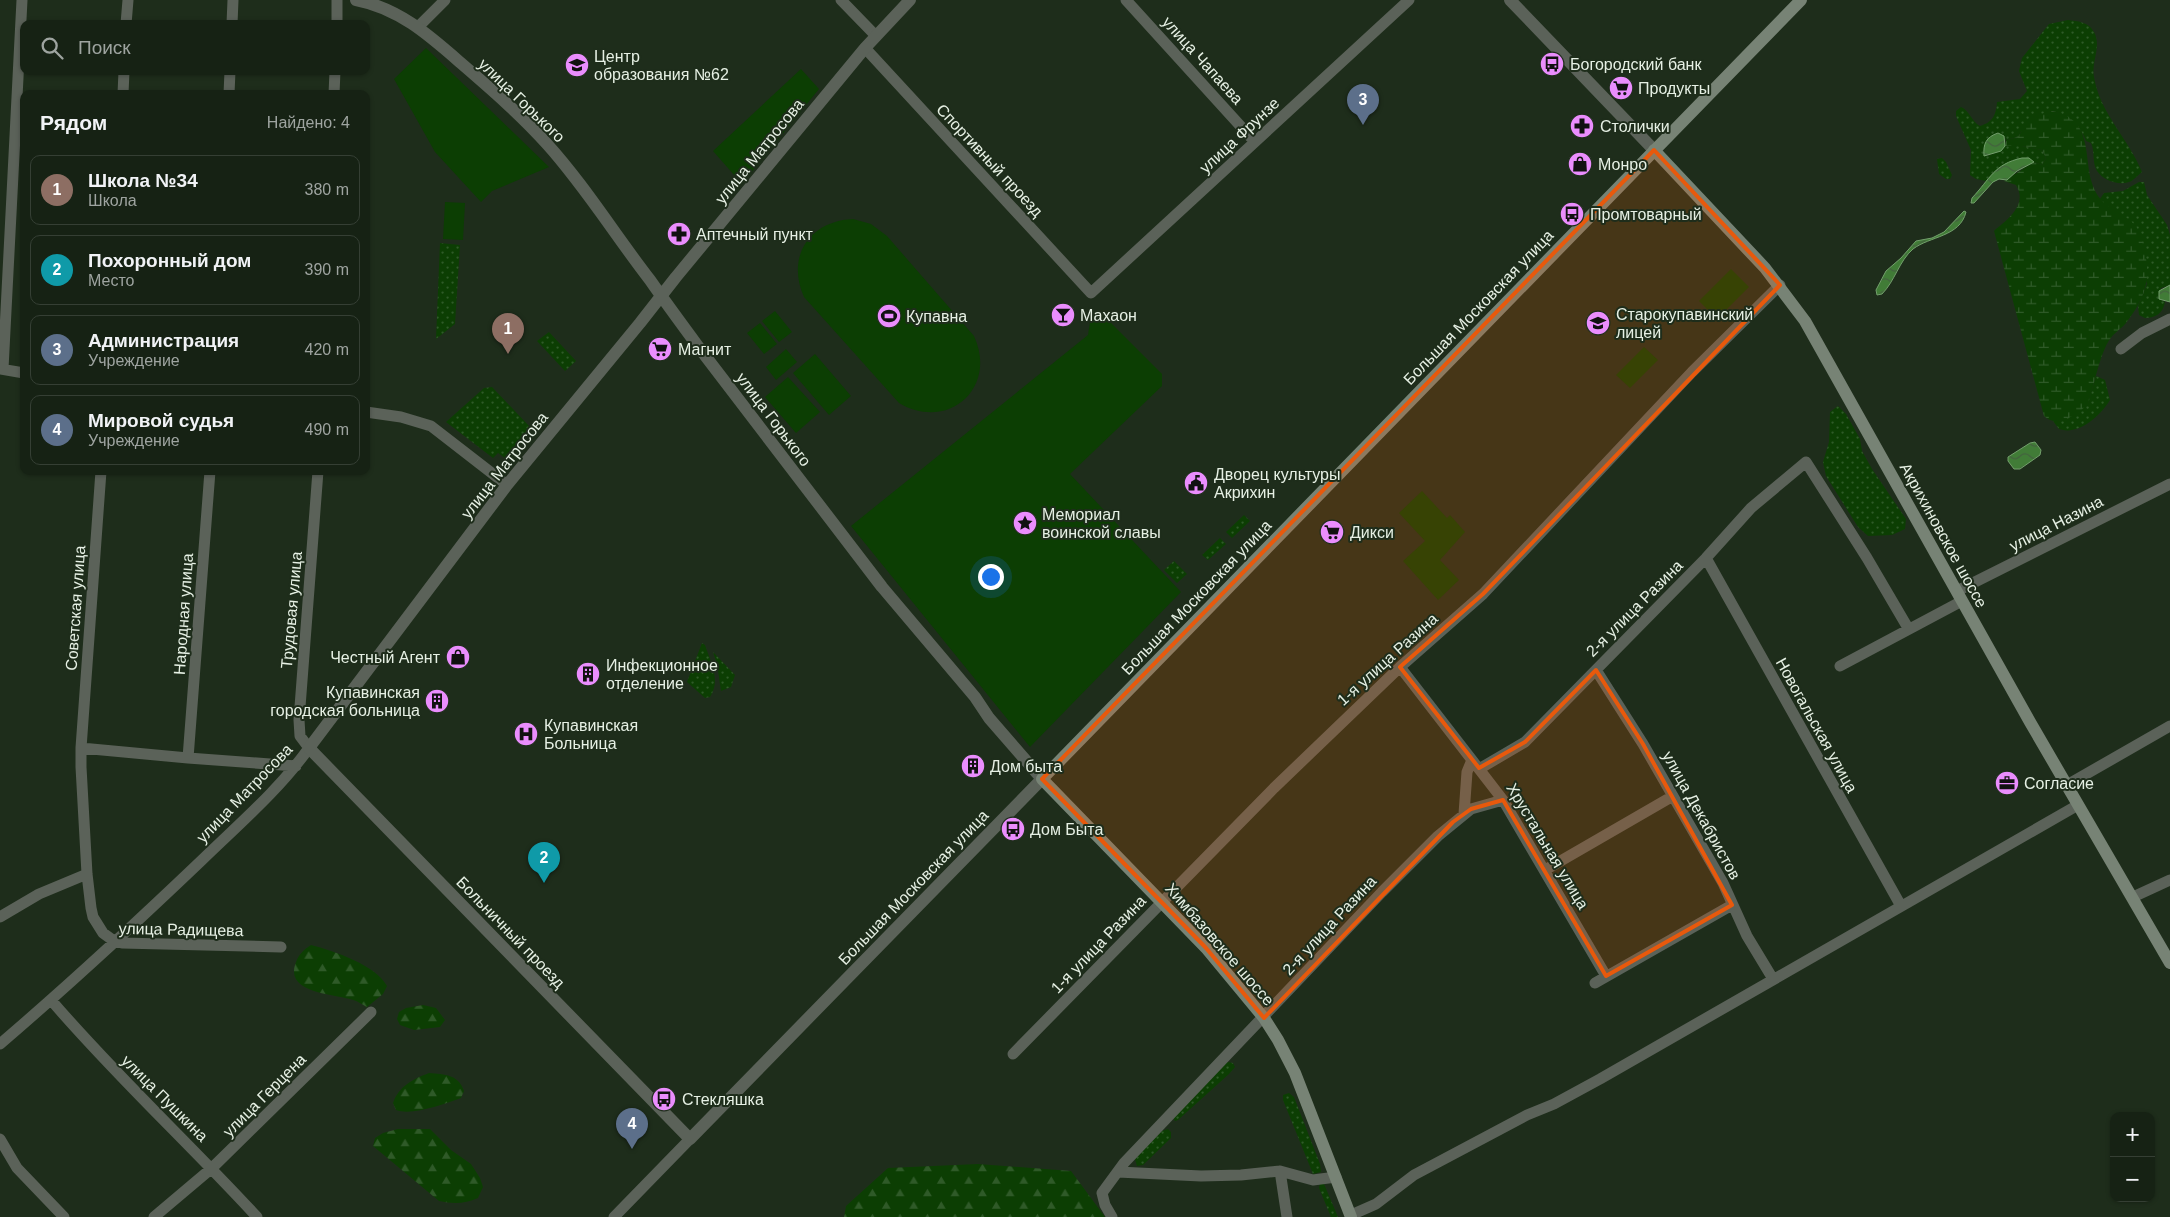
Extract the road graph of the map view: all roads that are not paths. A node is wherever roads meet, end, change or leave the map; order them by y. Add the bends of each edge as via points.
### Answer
1 (22, 0) edge
2 (128, 0) edge
3 (233, 0) edge
4 (337, 0) edge
5 (356, 0) edge
6 (445, 0) edge
7 (841, 0) edge
8 (910, 0) edge
9 (1126, 0) edge
10 (1408, 0) edge
11 (1510, 0) edge
12 (1801, 0) edge
13 (21, 20) edge
14 (126, 20) edge
15 (232, 20) edge
16 (337, 20) edge
17 (418, 27) junction
18 (876, 36) junction
19 (20, 37) edge
20 (865, 48) junction
21 (124, 75) edge
22 (230, 75) edge
23 (335, 75) edge
24 (123, 90) edge
25 (229, 90) edge
26 (334, 90) edge
27 (1255, 142) junction
28 (1654, 150) junction
29 (1780, 285) junction
30 (1091, 293) joint
31 (662, 296) junction
32 (2170, 319) edge
33 (2121, 349) dead end
34 (2, 369) edge
35 (20, 372) edge
36 (370, 413) edge
37 (101, 475) edge
38 (210, 475) edge
39 (318, 475) edge
40 (2170, 484) edge
41 (507, 485) junction
42 (1706, 558) junction
43 (1960, 596) junction
44 (1908, 628) junction
45 (1840, 666) dead end
46 (1400, 667) junction
47 (1596, 670) junction
48 (2170, 726) edge
49 (81, 748) junction
50 (310, 748) junction
51 (188, 758) junction
52 (1475, 764) junction
53 (296, 766) junction
54 (1042, 779) junction
55 (2067, 785) junction
56 (1673, 796) junction
57 (1504, 800) junction
58 (2078, 805) junction
59 (1464, 814) junction
60 (1545, 870) junction
61 (87, 874) junction
62 (2170, 880) edge
63 (2133, 897) junction
64 (1162, 902) junction
65 (1732, 905) junction
66 (1901, 906) junction
67 (0, 917) edge
68 (114, 941) junction
69 (281, 947) dead end
70 (2170, 963) edge
71 (1606, 976) junction
72 (1772, 979) junction
73 (1595, 983) dead end
74 (51, 1000) junction
75 (371, 1012) dead end
76 (1264, 1018) junction
77 (0, 1044) edge
78 (1013, 1054) dead end
79 (0, 1139) edge
80 (690, 1139) junction
81 (212, 1168) junction
82 (1280, 1171) junction
83 (1118, 1172) junction
84 (1336, 1177) junction
85 (1351, 1216) edge
86 (64, 1217) edge
87 (154, 1217) edge
88 (257, 1217) edge
89 (614, 1217) edge
90 (1112, 1217) edge
91 (1287, 1217) edge

1 - 13 street
2 - 14 street
3 - 15 street
4 - 16 street
5 - 17 street, улица Горького via 380,6
6 - 17 street
7 - 18 street
8 - 18 street, улица Матросова
9 - 27 street, улица Чапаева
10 - 27 street, улица Фрунзе
11 - 28 street
12 - 28 main road, Большая Московская улица
17 - 31 street, улица Горького via 488,86 548,144
18 - 20 street, улица Матросова
19 - 34 street
20 - 30 street, Спортивный проезд
20 - 31 street, улица Матросова
21 - 24 street
22 - 25 street
23 - 26 street
27 - 30 street, улица Фрунзе
28 - 29 main road, Акрихиновское шоссе
28 - 54 main road, Большая Московская улица
29 - 43 main road, Акрихиновское шоссе via 1818,342
29 - 46 street, 1-я улица Разина via 1692,372 1483,594
31 - 41 street, улица Матросова
31 - 54 street, улица Горького via 882,587
32 - 33 street via 2142,333
34 - 35 street
36 - 41 street via 418,420 431,426
37 - 49 street, Советская улица
38 - 51 street, Народная улица
39 - 50 street, Трудовая улица via 299,720 300,736
40 - 43 street, улица Назина
41 - 50 street, улица Матросова
42 - 44 street, 2-я улица Разина via 1752,508 1806,462
42 - 47 street, 2-я улица Разина
42 - 66 street, Новогальская улица
43 - 44 street, улица Назина
43 - 55 main road, Акрихиновское шоссе
44 - 45 street, улица Назина
46 - 52 street, Хрустальная улица
46 - 64 street, 1-я улица Разина
47 - 52 street, 2-я улица Разина via 1525,742
47 - 56 street, улица Декабристов
48 - 55 street
49 - 51 street
49 - 61 street, Советская улица
50 - 53 street, улица Матросова
50 - 80 street, Больничный проезд
51 - 53 street
52 - 57 street, Хрустальная улица
52 - 59 street via 1467,772
53 - 68 street, улица Матросова via 197,865
54 - 64 main road, Химбазовское шоссе
54 - 80 street, Большая Московская улица
55 - 58 main road, Акрихиновское шоссе
56 - 60 street
56 - 65 street, улица Декабристов via 1723,883
57 - 59 street, 2-я улица Разина
57 - 60 street, Хрустальная улица
58 - 63 main road, Акрихиновское шоссе
58 - 66 street
59 - 76 street, 2-я улица Разина via 1413,861
60 - 71 street, Хрустальная улица
61 - 67 street via 39,894
61 - 68 street, Советская улица via 93,918 103,933
62 - 63 street
63 - 70 main road, Акрихиновское шоссе
64 - 76 main road, Химбазовское шоссе
64 - 78 street, 1-я улица Разина
65 - 71 street
65 - 72 street, улица Декабристов
66 - 72 street
68 - 69 street, улица Радищева
68 - 74 street, улица Радищева
71 - 73 street
72 - 85 street via 1600,1079 1414,1175 1376,1204
74 - 77 street, улица Радищева
74 - 81 street, улица Пушкина via 153,1112
75 - 81 street, улица Герцена
76 - 83 street, 2-я улица Разина
76 - 84 main road, Химбазовское шоссе via 1295,1073
79 - 86 street via 17,1168
80 - 89 street, Большая Московская улица
81 - 87 street, улица Герцена
81 - 88 street, улица Пушкина
82 - 83 street via 1201,1176
82 - 84 street via 1313,1180
82 - 91 street
83 - 90 street, 2-я улица Разина via 1102,1193
84 - 85 main road, Химбазовское шоссе

